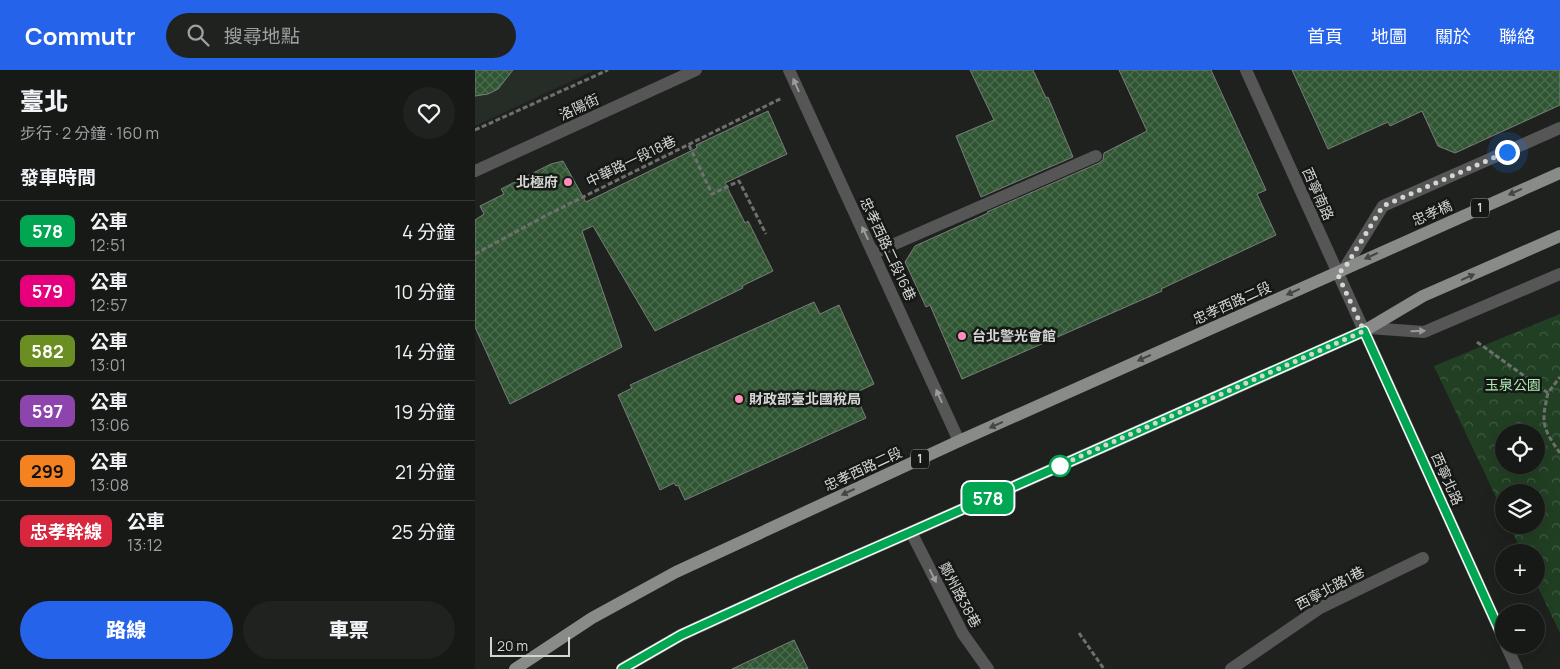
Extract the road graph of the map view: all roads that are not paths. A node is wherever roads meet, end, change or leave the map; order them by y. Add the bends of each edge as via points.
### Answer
1 (696, 70) edge
2 (789, 70) edge
3 (1246, 70) edge
4 (1560, 128) edge
5 (1096, 156) dead end
6 (475, 171) edge
7 (1560, 173) edge
8 (1560, 236) edge
9 (1399, 244) joint
10 (874, 253) junction
11 (1341, 271) junction
12 (1560, 274) edge
13 (1367, 329) junction
14 (959, 441) junction
15 (911, 532) junction
16 (1423, 558) dead end
17 (1495, 620) edge
18 (1510, 654) edge
19 (515, 669) edge
20 (622, 669) edge
21 (988, 669) edge
22 (1231, 669) edge
23 (1517, 669) edge

1 - 6 street, 洛陽街
10 -> 2 street, 忠孝西路二段16巷
3 - 11 street, 西寧南路
4 - 11 street via 1383,206
5 - 10 street
7 -> 9 main road, 忠孝橋 / 1
13 -> 8 main road via 1423,296
9 -> 11 main road, 忠孝西路二段 / 1
14 -> 10 street, 忠孝西路二段16巷
11 - 13 street, 西寧南路
11 -> 14 main road, 忠孝西路二段 / 1
13 -> 12 street via 1424,332
13 - 15 main road
13 - 17 street, 西寧北路
14 -> 19 main road, 忠孝西路二段 / 1 via 676,572 592,618
15 - 20 main road via 681,635
15 -> 21 street, 鄭州路38巷 via 963,634
16 - 22 street, 西寧北路1巷 via 1320,608
18 - 23 street

